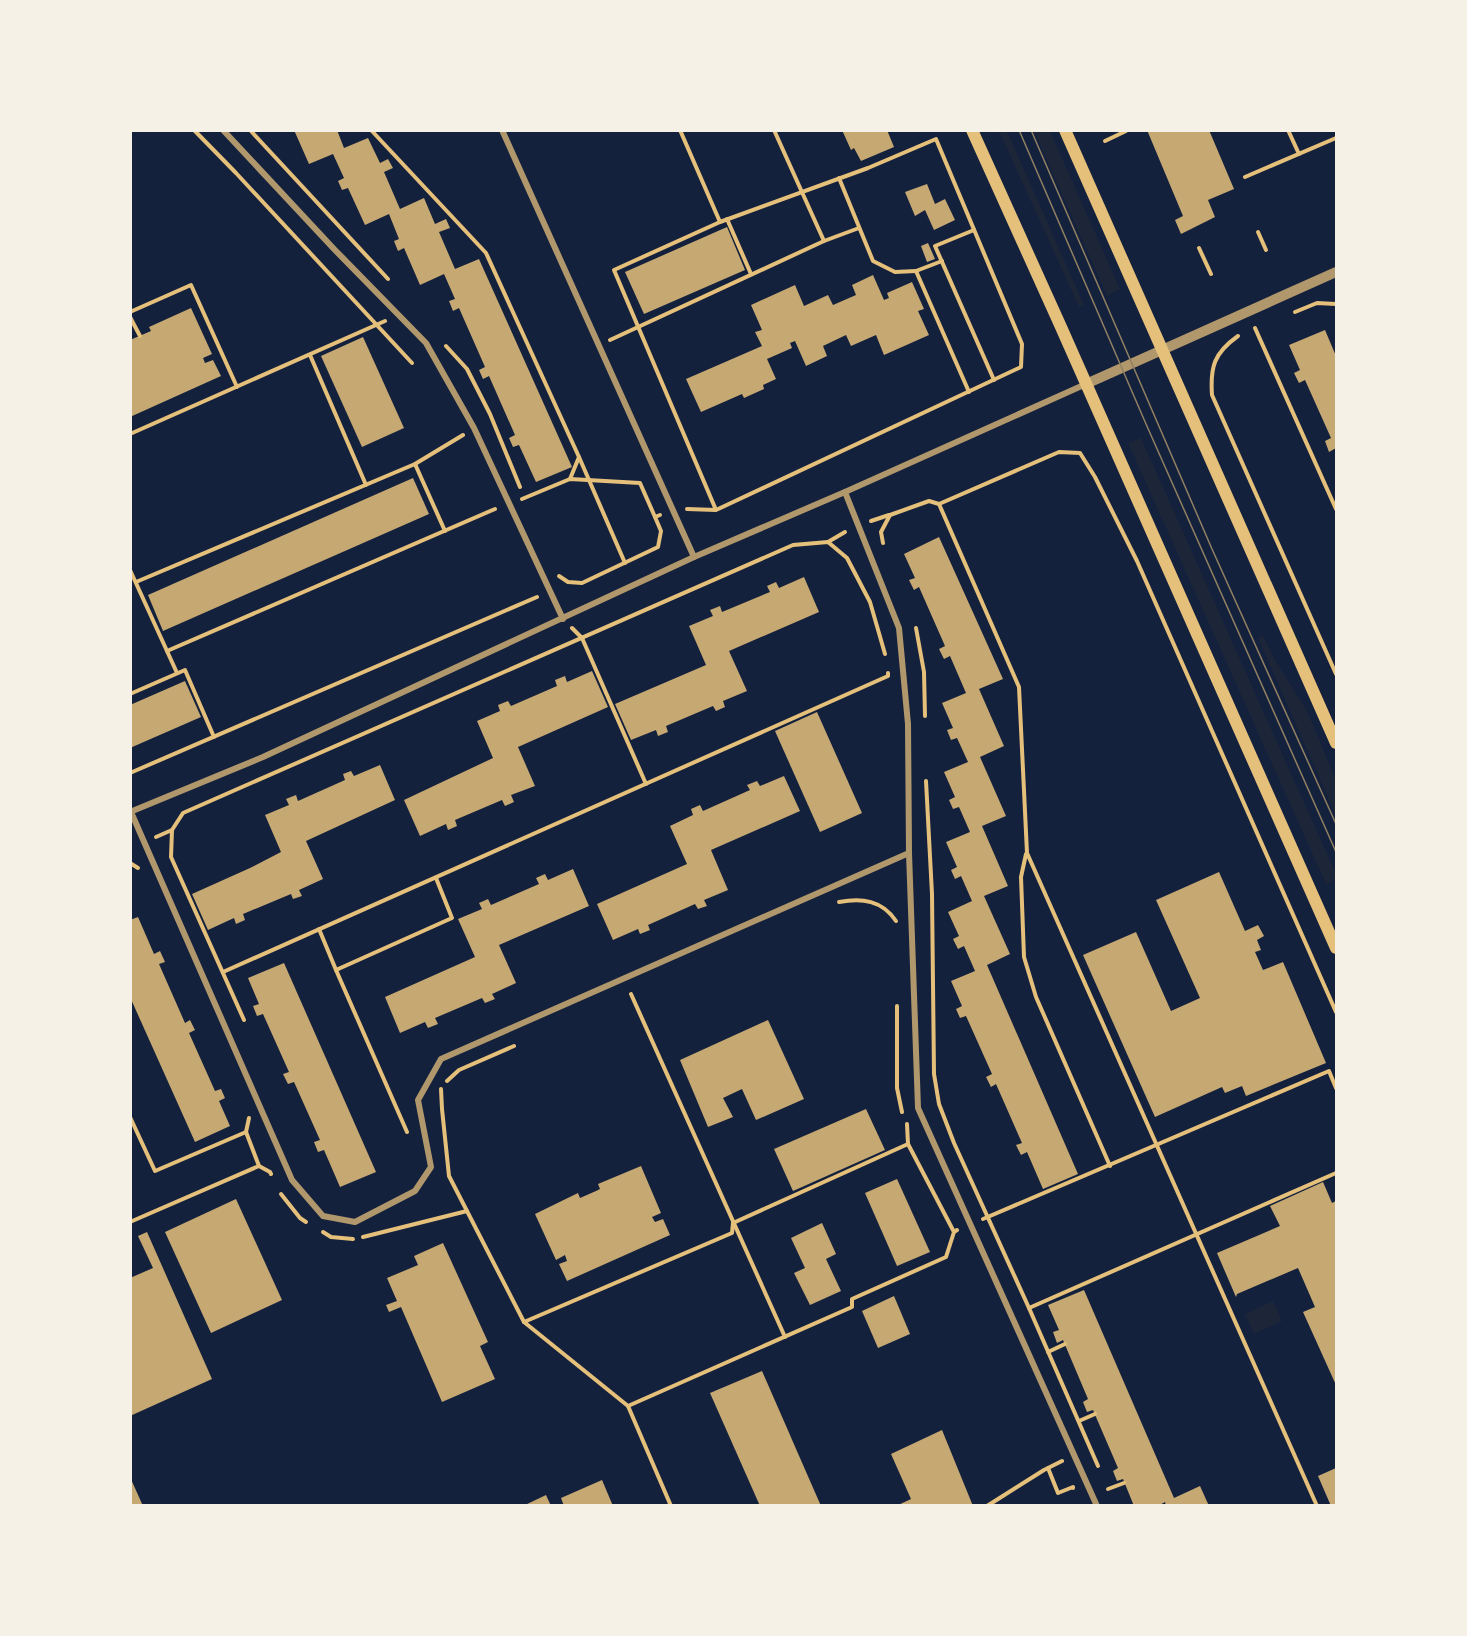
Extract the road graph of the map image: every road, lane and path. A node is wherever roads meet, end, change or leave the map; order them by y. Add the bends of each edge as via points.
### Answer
1 (194, 130) edge
2 (223, 130) edge
3 (250, 130) edge
4 (370, 130) edge
5 (502, 130) edge
6 (680, 130) edge
7 (774, 130) edge
8 (972, 130) edge
9 (1065, 130) edge
10 (1288, 130) edge
11 (1126, 131) edge
12 (1336, 138) edge
13 (1105, 141) dead end
14 (1299, 154) junction
15 (1245, 177) dead end
16 (839, 178) junction
17 (803, 191) junction
18 (727, 219) junction
19 (720, 222) junction
20 (859, 228) junction
21 (974, 230) junction
22 (1258, 232) dead end
23 (824, 241) junction
24 (1199, 248) dead end
25 (1266, 250) dead end
26 (942, 261) junction
27 (916, 271) junction
28 (1336, 272) edge
29 (751, 274) junction
30 (1211, 274) dead end
31 (394, 286) dead end
32 (1336, 304) edge
33 (397, 313) junction
34 (130, 315) edge
35 (1286, 315) dead end
36 (1266, 324) dead end
37 (377, 326) junction
38 (638, 326) junction
39 (1255, 328) junction
40 (140, 336) dead end
41 (446, 345) dead end
42 (599, 346) junction
43 (1162, 351) junction
44 (310, 355) junction
45 (412, 363) dead end
46 (994, 380) junction
47 (1086, 384) junction
48 (237, 387) junction
49 (969, 392) junction
50 (490, 414) junction
51 (474, 428) junction
52 (130, 434) edge
53 (579, 457) junction
54 (415, 464) junction
55 (570, 479) junction
56 (589, 480) junction
57 (366, 485) junction
58 (845, 492) junction
59 (1334, 497) edge
60 (525, 498) junction
61 (509, 504) junction
62 (939, 504) junction
63 (674, 509) junction
64 (1336, 509) edge
65 (716, 510) junction
66 (656, 517) junction
67 (445, 531) junction
68 (885, 555) dead end
69 (694, 557) junction
70 (625, 563) junction
71 (130, 570) edge
72 (557, 574) dead end
73 (136, 582) junction
74 (568, 582) junction
75 (550, 592) junction
76 (563, 619) junction
77 (913, 619) dead end
78 (582, 638) junction
79 (167, 651) junction
80 (887, 662) dead end
81 (887, 669) dead end
82 (177, 673) junction
83 (1336, 674) edge
84 (130, 694) edge
85 (925, 719) dead end
86 (214, 736) junction
87 (1336, 743) edge
88 (130, 773) edge
89 (926, 778) dead end
90 (646, 784) junction
91 (131, 812) edge
92 (909, 853) junction
93 (1026, 853) junction
94 (130, 863) edge
95 (141, 869) dead end
96 (436, 878) junction
97 (835, 903) dead end
98 (897, 924) dead end
99 (320, 929) junction
100 (1336, 948) edge
101 (336, 970) junction
102 (223, 972) junction
103 (642, 989) dead end
104 (631, 994) junction
105 (620, 999) dead end
106 (897, 1006) dead end
107 (1336, 1012) edge
108 (244, 1020) dead end
109 (524, 1042) dead end
110 (1336, 1088) edge
111 (130, 1117) edge
112 (249, 1117) dead end
113 (246, 1132) junction
114 (408, 1135) dead end
115 (908, 1143) junction
116 (1157, 1146) junction
117 (259, 1166) dead end
118 (1110, 1166) junction
119 (1336, 1173) edge
120 (987, 1217) junction
121 (733, 1223) junction
122 (971, 1224) junction
123 (954, 1232) junction
124 (1196, 1235) junction
125 (1029, 1308) junction
126 (524, 1322) junction
127 (785, 1337) junction
128 (1065, 1344) dead end
129 (1048, 1352) junction
130 (628, 1406) junction
131 (1095, 1414) dead end
132 (1079, 1421) junction
133 (1090, 1448) junction
134 (1074, 1455) junction
135 (1048, 1468) junction
136 (1099, 1469) dead end
137 (1104, 1479) dead end
138 (1124, 1483) dead end
139 (1108, 1489) junction
140 (1077, 1496) dead end
141 (1112, 1497) dead end
142 (671, 1506) edge
143 (987, 1506) edge
144 (1097, 1506) edge
145 (1317, 1506) edge

1 - 37 path
2 - 33 street
3 - 31 path
4 - 53 path via 486,253
5 - 42 street
6 - 19 path
7 - 17 path
8 - 47 main road
9 - 43 main road
10 - 14 path
11 - 13 path
12 - 14 path
14 - 15 path
16 - 17 path
16 - 20 path
16 - 21 path via 936,139
17 - 18 path
17 - 23 path
18 - 19 path
18 - 29 path
19 - 38 path via 614,270
20 - 23 path
20 - 27 path via 873,261 895,272
21 - 26 path via 935,246
21 - 46 path via 1022,344 1021,367
22 - 25 path
23 - 29 path
24 - 30 path
26 - 27 path
26 - 46 path
27 - 49 path
28 - 43 street
29 - 38 path
32 - 35 path via 1317,303
33 - 37 path
33 - 51 street via 426,344
34 - 40 path
34 - 48 path via 191,285
36 - 39 path
37 - 44 path
37 - 45 path
38 - 42 path
38 - 65 path
39 - 59 path
39 - 83 path via 1226,345 1214,362 1212,395
41 - 50 path via 467,369
42 - 63 street
43 - 47 street
43 - 87 main road
44 - 48 path
44 - 57 path
46 - 49 path
47 - 58 street
47 - 100 main road
48 - 52 path
49 - 65 path
50 - 51 path
50 - 60 path
51 - 54 path
51 - 61 street
53 - 55 path
53 - 56 path
54 - 57 path
54 - 67 path
55 - 56 path
55 - 60 path
56 - 66 path via 640,483
56 - 70 path
57 - 73 path
58 - 69 street
58 - 92 street via 899,628 908,724
59 - 64 path
60 - 61 path
61 - 67 path
61 - 75 street
62 - 68 path via 929,501 890,515 881,532
62 - 93 path via 1019,687
62 - 107 path via 1059,452 1080,453 1137,561
63 - 65 path
63 - 66 path
63 - 69 street
66 - 70 path via 661,531 658,547
67 - 79 path
69 - 76 street
70 - 74 path via 582,583
71 - 73 path
72 - 74 path
73 - 79 path
74 - 75 path
75 - 76 street
75 - 86 path
76 - 78 path
76 - 91 street via 263,757
77 - 85 path via 924,672
78 - 80 path via 793,545 828,542 847,558 870,602
78 - 90 path
78 - 102 path via 183,813 172,830 171,857
79 - 82 path
81 - 90 path via 888,676
82 - 84 path
82 - 86 path via 185,670
86 - 88 path
89 - 120 path via 934,1074 939,1104
90 - 96 path
91 - 92 street via 292,1180 323,1216 356,1222 415,1191 431,1167 418,1100 441,1059
92 - 122 street via 918,1108
93 - 116 path
93 - 118 path via 1021,877 1024,957 1036,997
94 - 95 path
96 - 99 path
96 - 101 path via 452,918
97 - 98 path via 857,899 880,904
99 - 101 path
99 - 102 path
101 - 114 path
102 - 108 path
103 - 104 path
104 - 105 path
104 - 121 path
106 - 115 path via 897,1088
109 - 126 path via 459,1070 441,1085 449,1176
110 - 116 path via 1329,1071
111 - 113 path via 155,1171
112 - 113 path
113 - 117 path
115 - 121 path
115 - 123 path
116 - 118 path
116 - 124 path
118 - 120 path
119 - 124 path
120 - 122 path
120 - 125 path
121 - 126 path via 732,1233
121 - 127 path
122 - 123 path
122 - 134 street
123 - 127 path via 946,1257 852,1299 852,1307
124 - 125 path
124 - 145 path
125 - 129 path
126 - 130 path
127 - 130 path
128 - 129 path
129 - 132 path
130 - 142 path
131 - 132 path
132 - 133 path
133 - 134 path
133 - 136 path
134 - 135 path
134 - 144 street
135 - 140 path via 1058,1493 1073,1487
135 - 143 path
137 - 139 path
138 - 139 path
139 - 141 path

